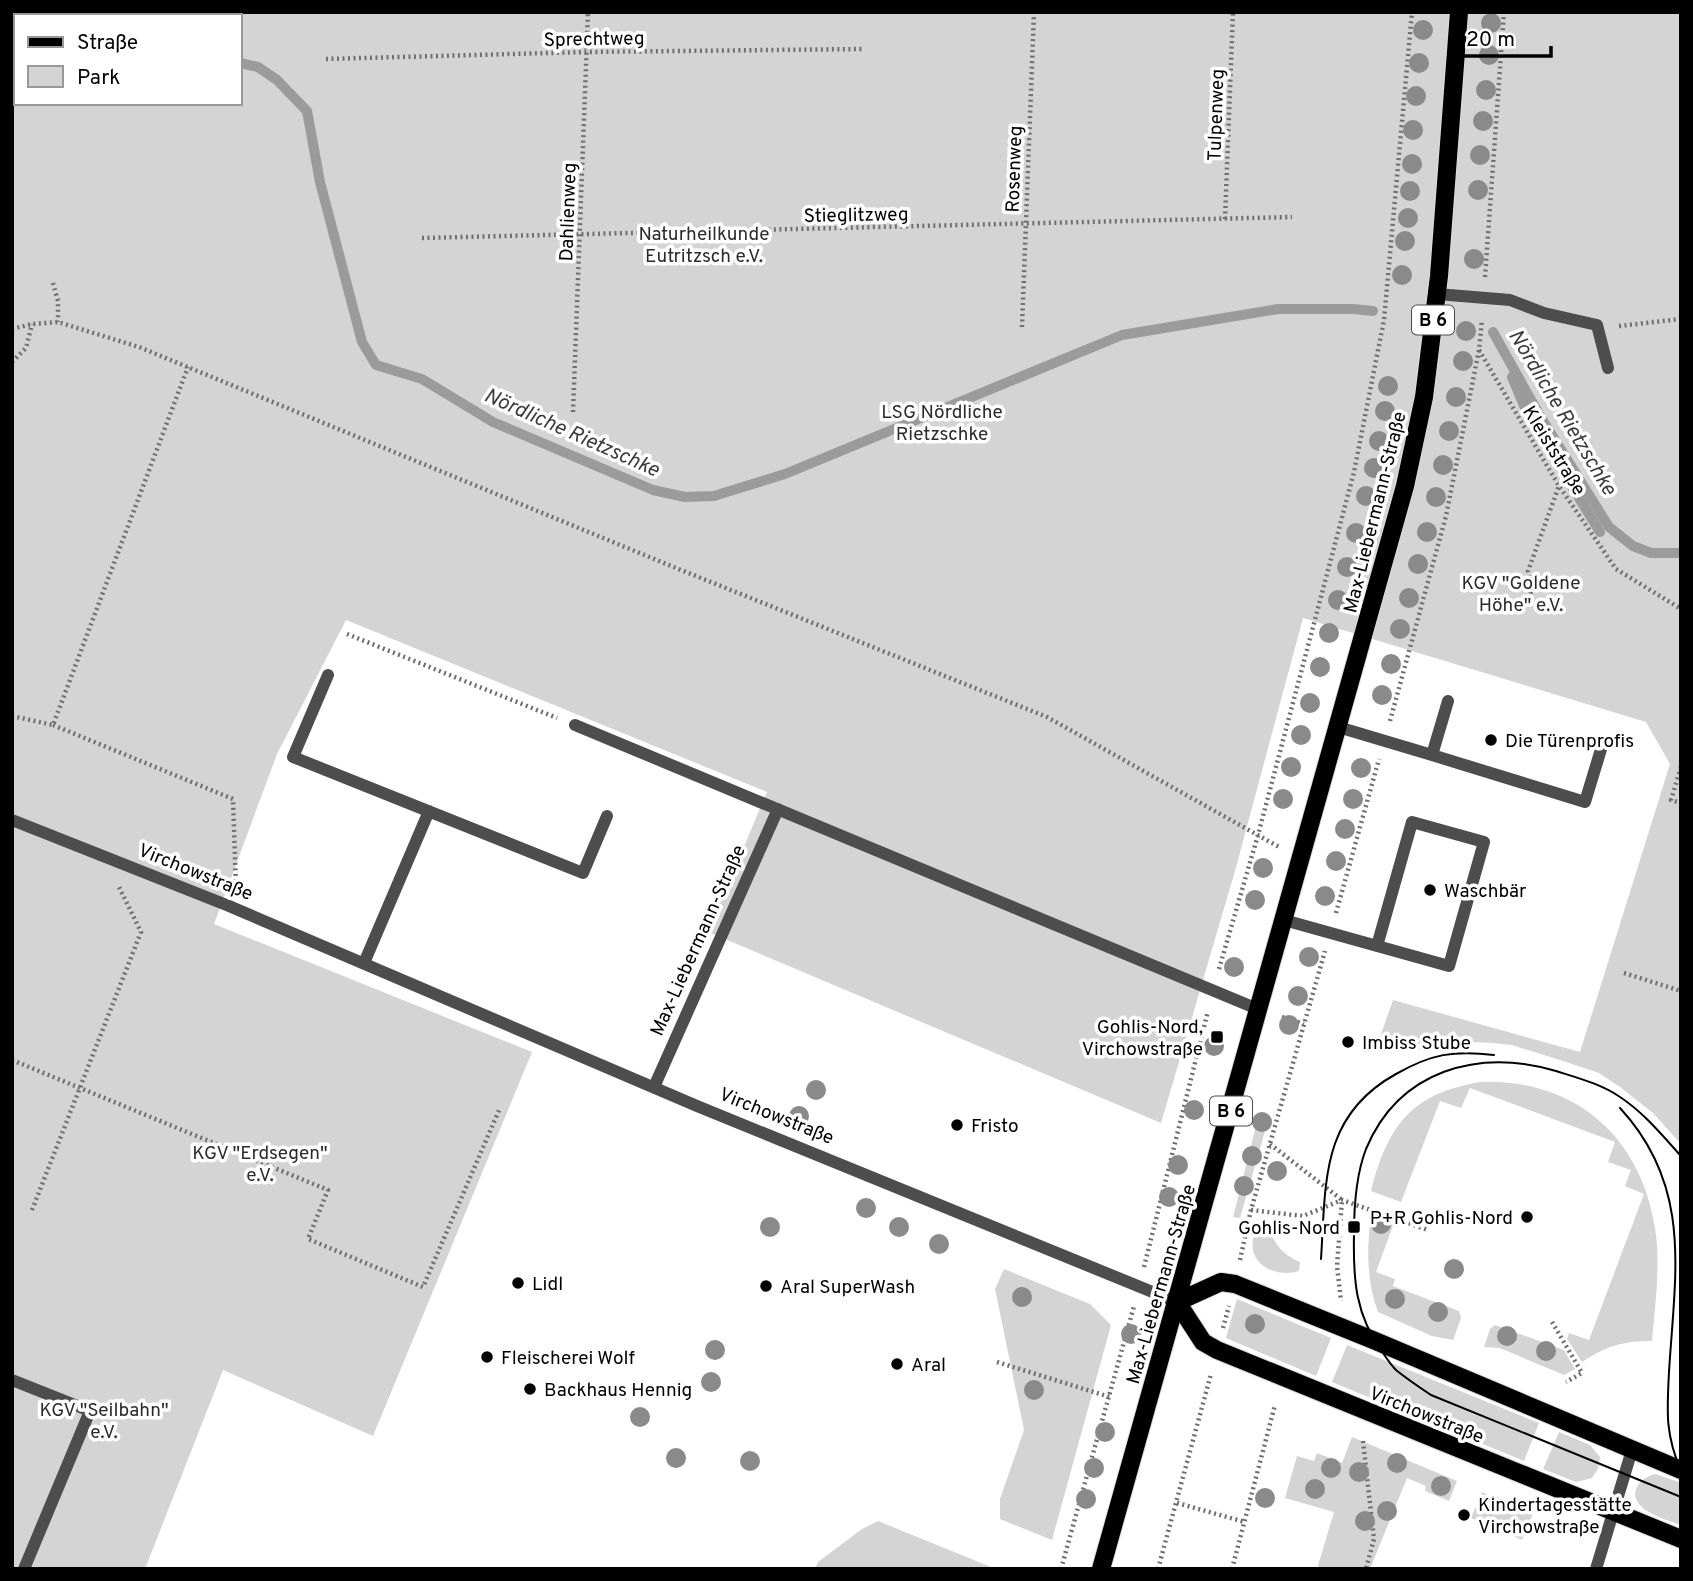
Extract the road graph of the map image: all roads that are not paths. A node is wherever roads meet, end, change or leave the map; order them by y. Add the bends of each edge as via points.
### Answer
1 (1459, 12) edge
2 (1437, 294) junction
3 (1608, 368) dead end
4 (328, 675) dead end
5 (1448, 701) dead end
6 (575, 725) road end
7 (1338, 727) junction
8 (1602, 746) dead end
9 (1432, 755) junction
10 (778, 809) junction
11 (429, 811) junction
12 (607, 816) dead end
13 (12, 820) edge
14 (1284, 920) junction
15 (1377, 946) junction
16 (364, 963) junction
17 (1260, 1010) junction
18 (654, 1087) junction
19 (1177, 1302) junction
20 (12, 1380) edge
21 (1632, 1450) junction
22 (1681, 1470) edge
23 (1612, 1511) junction
24 (1681, 1539) edge
25 (24, 1569) edge
26 (1101, 1569) edge
27 (1596, 1569) edge

1 - 2 main road, Max-Liebermann-Straße / B 6
2 - 3 street via 1510,300 1597,326
2 - 7 main road, Max-Liebermann-Straße / B 6 via 1424,397 1405,486
4 - 11 street via 293,757
5 - 9 street
6 - 10 street
7 - 9 street
7 - 14 main road, Max-Liebermann-Straße / B 6
8 - 9 street via 1585,802
10 - 17 street
10 - 18 street, Max-Liebermann-Straße
11 - 12 street via 583,873
11 - 16 street
13 - 16 street, Virchowstraße
14 - 15 street
14 - 17 main road, Max-Liebermann-Straße / B 6
15 - 15 street via 1412,822 1484,842 1449,966
16 - 18 street, Virchowstraße
17 - 19 main road, Max-Liebermann-Straße / B 6
18 - 19 street, Virchowstraße
19 - 21 main road via 1221,1282 1254,1291
19 - 23 main road, Virchowstraße via 1203,1342 1217,1350
19 - 26 main road, Max-Liebermann-Straße / B 6
20 - 25 street via 90,1411
21 - 22 main road
21 - 23 street
23 - 24 main road, Virchowstraße
23 - 27 street

